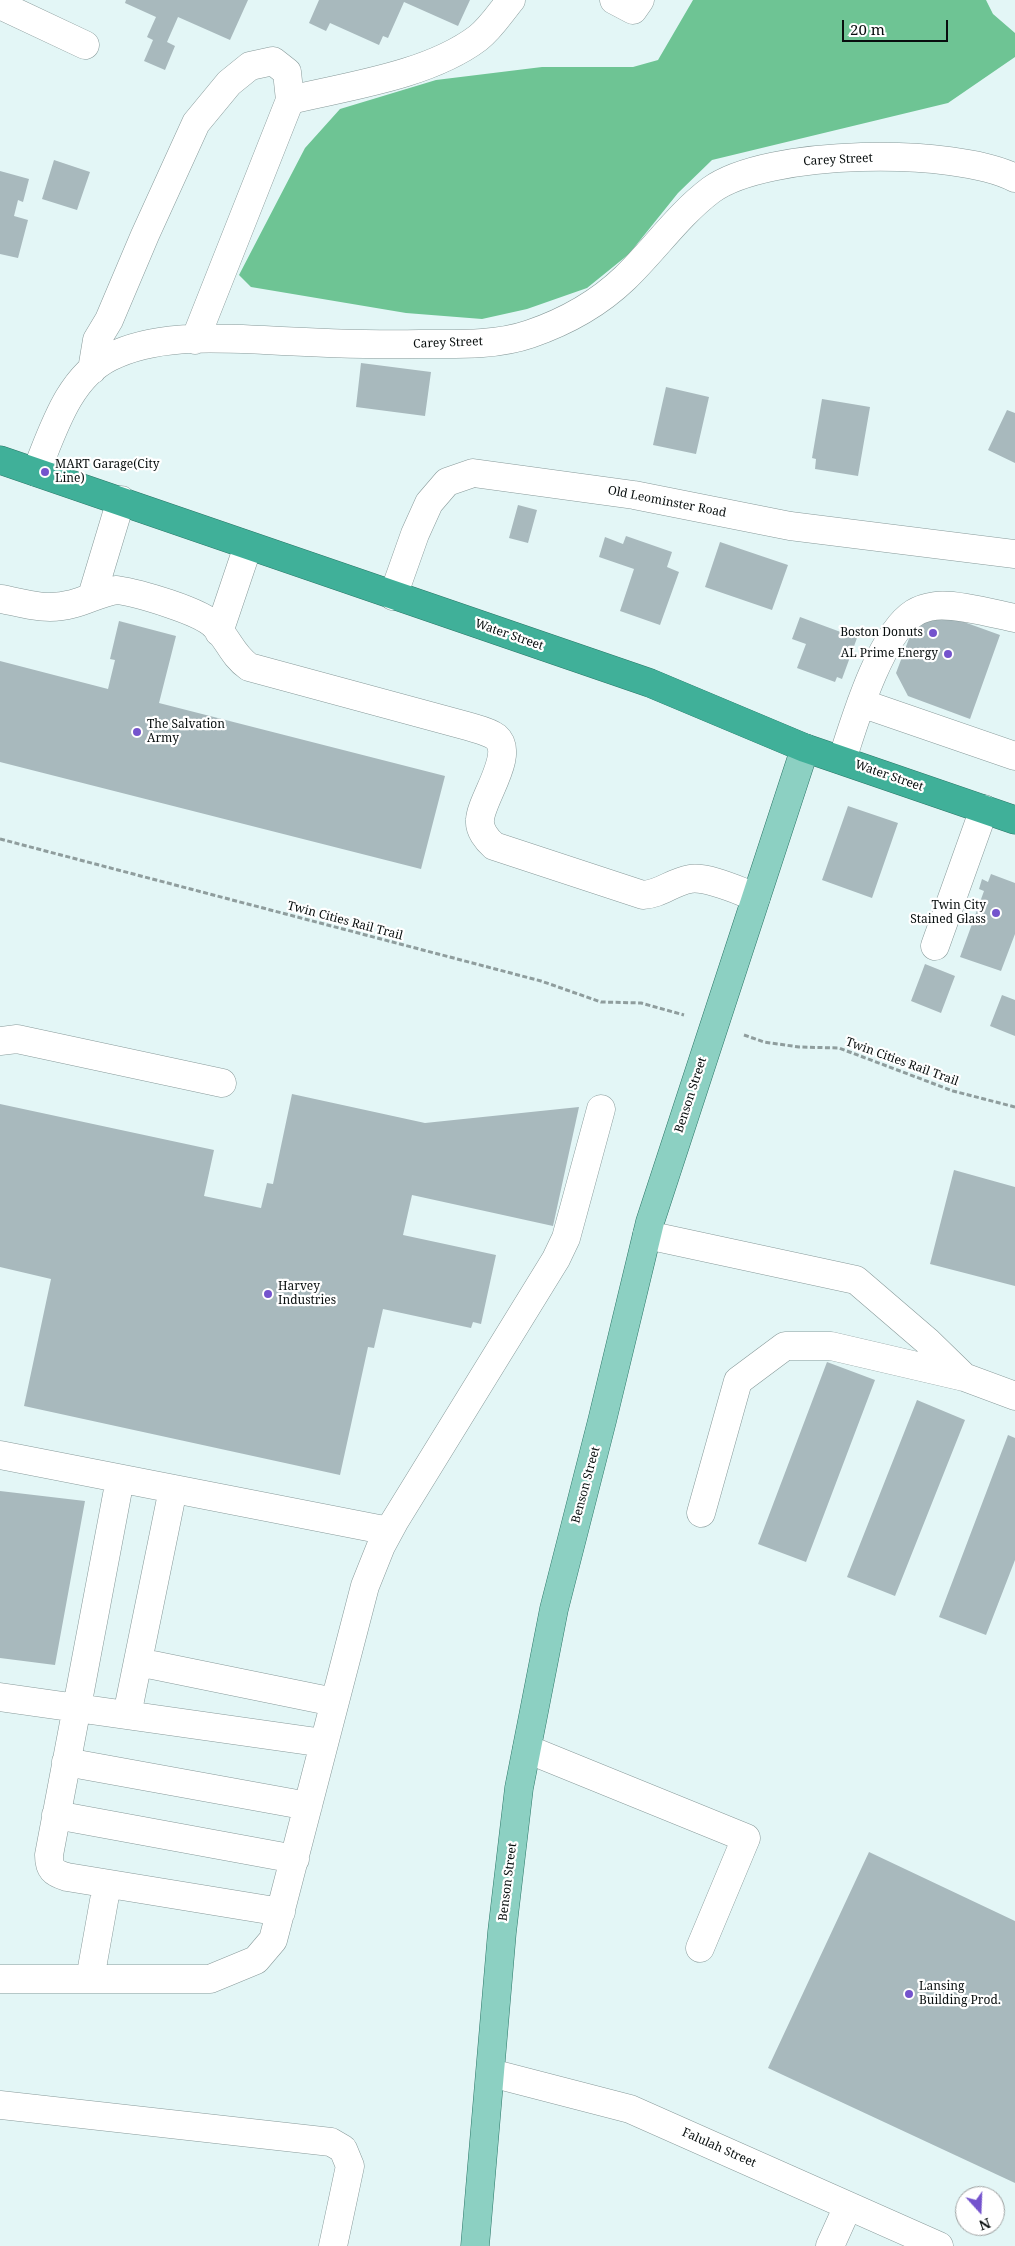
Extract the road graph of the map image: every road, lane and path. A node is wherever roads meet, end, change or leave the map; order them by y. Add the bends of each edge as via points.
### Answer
1 (511, 0) edge
2 (614, 0) edge
3 (640, 0) edge
4 (0, 5) edge
5 (85, 45) dead end
6 (290, 100) junction
7 (1015, 178) edge
8 (195, 340) junction
9 (92, 370) junction
10 (0, 460) edge
11 (36, 472) junction
12 (122, 500) junction
13 (248, 546) junction
14 (1015, 554) edge
15 (92, 596) junction
16 (393, 596) junction
17 (2, 599) dead end
18 (1015, 618) edge
19 (219, 632) junction
20 (861, 703) junction
21 (805, 748) junction
22 (1015, 756) edge
23 (842, 760) junction
24 (984, 809) junction
25 (1015, 820) edge
26 (0, 840) edge
27 (756, 897) junction
28 (935, 946) dead end
29 (685, 1015) dead end
30 (751, 1038) dead end
31 (0, 1041) edge
32 (222, 1083) dead end
33 (1015, 1107) edge
34 (602, 1109) dead end
35 (647, 1235) junction
36 (964, 1377) junction
37 (1015, 1396) edge
38 (0, 1455) edge
39 (120, 1479) junction
40 (172, 1489) junction
41 (701, 1513) dead end
42 (389, 1531) junction
43 (138, 1662) junction
44 (0, 1697) edge
45 (334, 1702) junction
46 (76, 1708) junction
47 (127, 1715) junction
48 (324, 1743) junction
49 (527, 1749) junction
50 (66, 1762) junction
51 (308, 1806) junction
52 (56, 1815) junction
53 (296, 1859) junction
54 (107, 1884) junction
55 (281, 1912) junction
56 (700, 1948) dead end
57 (0, 1979) edge
58 (90, 1979) junction
59 (491, 2073) junction
60 (0, 2106) edge
61 (848, 2206) junction
62 (333, 2246) edge
63 (475, 2246) edge
64 (830, 2246) edge
65 (939, 2246) edge

1 - 6 street via 480,37 452,54 400,74
2 - 3 street via 633,10
4 - 5 street
6 - 8 street
6 - 9 street via 287,72 273,60 250,66 229,83 196,123 109,320 97,340
7 - 8 street, Carey Street via 959,162 913,157 809,159 750,172 712,189 670,227 625,278 580,313 528,335 474,344
8 - 9 street, Carey Street via 137,347 109,358
9 - 11 street, Carey Street via 84,376 62,410
10 - 11 highway, Water Street
11 - 12 highway, Water Street
12 - 13 highway, Water Street
12 - 15 street
13 - 16 highway, Water Street
13 - 19 street
14 - 16 street, Old Leominster Road via 790,526 634,495 473,473 447,482 429,503
15 - 17 street via 58,608 41,608
15 - 19 street via 126,591 192,612 214,625
16 - 21 highway, Water Street via 650,683
18 - 20 street via 946,606 929,607 913,614 896,631 865,689
19 - 27 street via 232,652 249,668 467,726 497,738 502,757 480,820 483,834 494,846 643,895 697,878
20 - 22 street
20 - 23 street
21 - 23 highway, Water Street
21 - 27 main road, Benson Street
23 - 24 highway, Water Street
24 - 25 highway, Water Street
24 - 28 street
26 - 29 path, Twin Cities Rail Trail via 531,978 601,1002 641,1004
27 - 35 main road, Benson Street
30 - 33 path, Twin Cities Rail Trail via 799,1047 839,1048 953,1091
31 - 32 street via 17,1039
34 - 42 street via 566,1238 556,1260
35 - 36 street via 856,1280
35 - 49 main road, Benson Street via 554,1608
36 - 37 street
36 - 41 street via 831,1346 785,1346 738,1382
38 - 39 street
39 - 40 street
39 - 46 street
40 - 42 street
40 - 43 street
42 - 45 street via 365,1586
43 - 45 street
43 - 47 street
44 - 46 street
45 - 48 street
46 - 47 street
46 - 50 street
47 - 48 street
48 - 51 street
49 - 56 street via 746,1838
49 - 59 main road, Benson Street via 502,1932
50 - 51 street
50 - 52 street
51 - 53 street
52 - 53 street
52 - 54 street via 49,1854 49,1865 54,1873
53 - 55 street
54 - 55 street
54 - 58 street
55 - 58 street via 273,1940 256,1960 210,1979
57 - 58 street
59 - 61 street, Falulah Street via 630,2109
59 - 63 main road, Benson Street
60 - 62 street via 331,2142 343,2149 350,2166
61 - 64 street
61 - 65 street, Falulah Street

